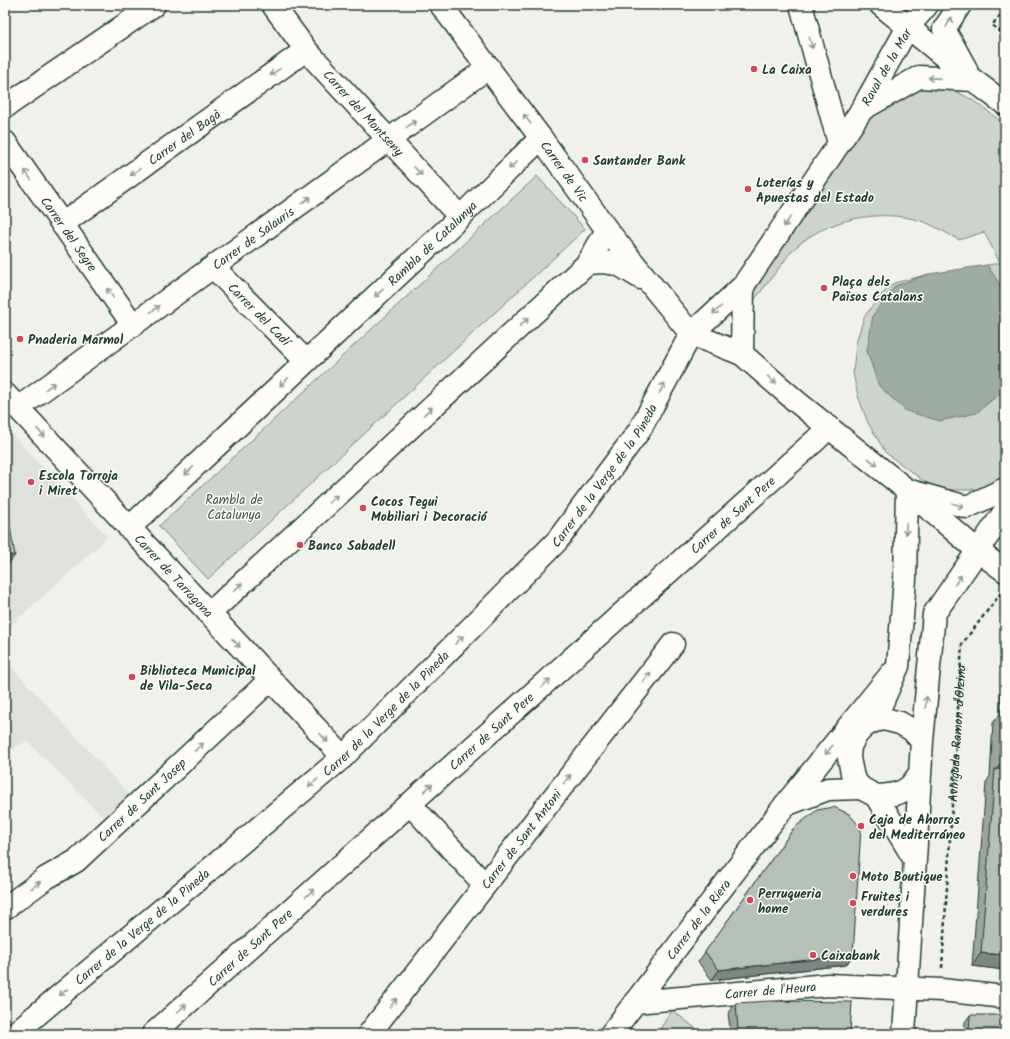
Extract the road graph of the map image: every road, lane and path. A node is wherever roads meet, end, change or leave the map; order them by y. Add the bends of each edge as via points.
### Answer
1 (154, 5) edge
2 (273, 5) edge
3 (441, 5) edge
4 (801, 5) edge
5 (881, 5) edge
6 (927, 5) edge
7 (960, 5) edge
8 (1005, 10) edge
9 (908, 27) junction
10 (1005, 36) edge
11 (306, 50) junction
12 (489, 67) junction
13 (973, 80) junction
14 (1005, 104) edge
15 (5, 108) edge
16 (861, 110) junction
17 (541, 138) junction
18 (389, 140) junction
19 (5, 142) edge
20 (839, 143) junction
21 (460, 217) junction
22 (62, 224) junction
23 (607, 230) junction
24 (588, 262) junction
25 (213, 267) junction
26 (650, 283) junction
27 (743, 286) junction
28 (133, 325) junction
29 (691, 334) junction
30 (742, 354) junction
31 (306, 361) junction
32 (12, 401) edge
33 (829, 427) junction
34 (1005, 489) edge
35 (907, 490) junction
36 (1005, 511) edge
37 (129, 528) junction
38 (978, 551) junction
39 (1005, 570) edge
40 (1005, 587) edge
41 (209, 614) junction
42 (673, 644) dead end
43 (898, 666) junction
44 (270, 680) junction
45 (874, 720) junction
46 (922, 741) junction
47 (343, 758) junction
48 (920, 773) junction
49 (868, 792) junction
50 (410, 804) junction
51 (785, 804) junction
52 (915, 860) junction
53 (485, 885) junction
54 (5, 908) edge
55 (906, 988) junction
56 (941, 990) junction
57 (1005, 997) edge
58 (635, 1002) junction
59 (14, 1034) edge
60 (153, 1034) edge
61 (369, 1034) edge
62 (611, 1034) edge
63 (904, 1034) edge

1 - 15 street
2 - 11 street, Carrer del Montseny
3 - 12 street, Carrer de Vic
4 -> 20 street
5 - 9 street
6 - 9 street, Raval de la Mar
13 -> 7 street via 944,29
8 - 10 path via 992,25
9 - 13 street
9 - 16 street, Raval de la Mar
11 - 18 street, Carrer del Montseny
11 -> 22 street, Carrer del Bagà
17 -> 12 street, Carrer de Vic
18 -> 12 street, Carrer de Salauris
13 - 14 street
13 -> 16 street via 920,77
16 - 20 street
17 -> 21 street, Rambla de Catalunya
17 - 23 street, Carrer de Vic
18 -> 21 street, Carrer del Montseny
25 -> 18 street, Carrer de Salauris
22 -> 19 street, Carrer del Segre
20 -> 27 street
21 -> 31 street, Rambla de Catalunya
28 -> 22 street, Carrer del Segre
23 - 24 street
23 - 26 street, Carrer de Vic
24 - 26 street via 618,264
41 -> 24 street
28 -> 25 street, Carrer de Salauris
25 - 31 street, Carrer del Cadí
26 - 29 street, Carrer de Vic
27 -> 29 street
27 - 30 street
32 -> 28 street, Carrer de Salauris
29 - 30 street
47 -> 29 street, Carrer de la Verge de la Pineda via 557,541 639,431
30 -> 33 street
31 -> 37 street, Rambla de Catalunya
32 -> 37 street, Carrer de Tarragona
33 -> 35 street
50 -> 33 street, Carrer de Sant Pere
35 -> 34 street via 967,507
35 - 38 street
35 -> 43 street via 905,579
36 - 38 street
37 - 41 street, Carrer de Tarragona
38 - 39 street
46 -> 38 street via 934,614
40 - 56 path, Avinguda Ramon d'Olzina via 962,644
41 -> 44 street, Carrer de Tarragona
53 -> 42 street, Carrer de Sant Antoni
43 - 45 street
43 -> 51 street, Carrer de la Riera
44 -> 47 street, Carrer de Tarragona
54 -> 44 street, Carrer de Sant Josep via 46,878 76,861
45 - 46 street via 884,719 900,723 912,730
45 - 49 street via 857,734 850,746 849,758 853,778
46 - 48 street
47 -> 59 street, Carrer de la Verge de la Pineda
48 - 49 street via 902,792 888,795
48 - 52 street
49 - 51 street via 828,789
49 - 52 street
50 - 53 street
60 -> 50 street, Carrer de Sant Pere
51 - 58 street, Carrer de la Riera
52 - 55 street
61 -> 53 street, Carrer de Sant Antoni
55 - 56 street, Carrer de l'Heura
55 - 58 street, Carrer de l'Heura via 828,985
55 - 63 street
56 - 57 street, Carrer de l'Heura
58 - 62 street, Carrer de la Riera

